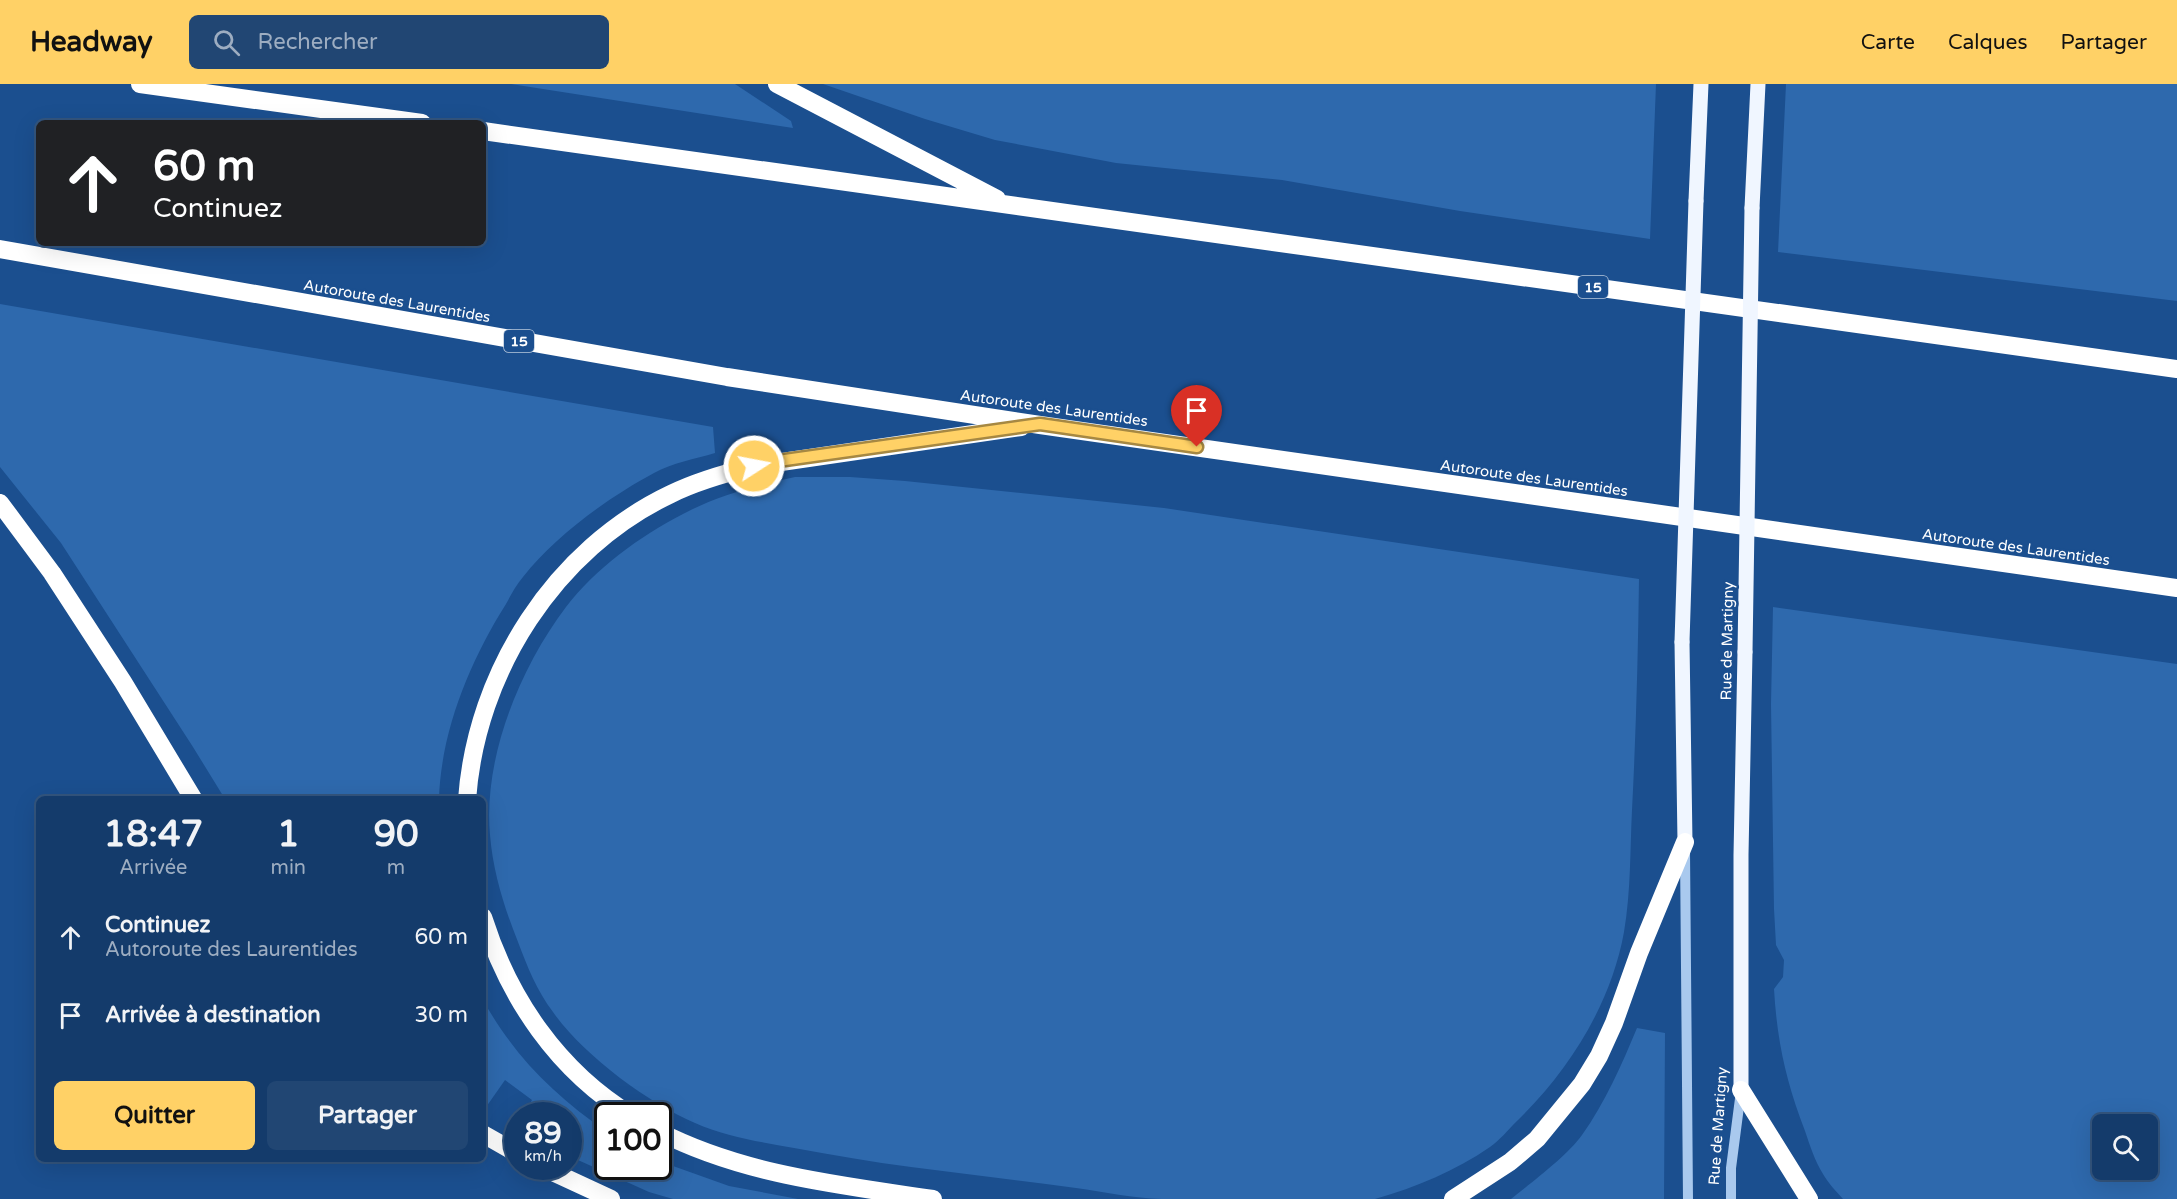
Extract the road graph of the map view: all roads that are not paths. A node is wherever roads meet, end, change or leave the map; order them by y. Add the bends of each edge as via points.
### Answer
1 (140, 84) edge
2 (777, 84) edge
3 (1701, 84) edge
4 (1758, 84) edge
5 (400, 120) edge
6 (486, 131) edge
7 (1009, 205) junction
8 (0, 249) edge
9 (2177, 369) edge
10 (1040, 424) junction
11 (0, 504) edge
12 (2177, 588) edge
13 (192, 796) edge
14 (467, 796) edge
15 (1685, 842) junction
16 (486, 925) edge
17 (1741, 1090) junction
18 (613, 1102) edge
19 (486, 1136) edge
20 (672, 1138) edge
21 (504, 1146) edge
22 (570, 1180) edge
23 (611, 1199) edge
24 (933, 1199) edge
25 (1453, 1199) edge
26 (1688, 1199) edge
27 (1731, 1199) edge
28 (1809, 1199) edge

1 - 5 highway
2 - 7 highway
3 - 15 main road, Rue de Martigny, bridge via 1682,642
4 - 17 main road, Rue de Martigny, bridge via 1752,208
6 - 7 highway, 15
7 - 9 highway, 15
8 - 10 highway, Autoroute des Laurentides / 15 via 727,377
10 - 12 highway, Autoroute des Laurentides / 15
10 - 14 highway via 754,466 670,494 617,526 552,587 516,639 481,722
11 - 13 highway via 52,573
15 - 25 highway via 1614,1023 1582,1084 1537,1139 1510,1162
15 - 26 street, Rue de Martigny
16 - 18 highway via 513,987 544,1038 564,1063
17 - 27 street, Rue de Martigny
17 - 28 highway
19 - 21 highway
20 - 24 highway via 772,1173
22 - 23 highway

